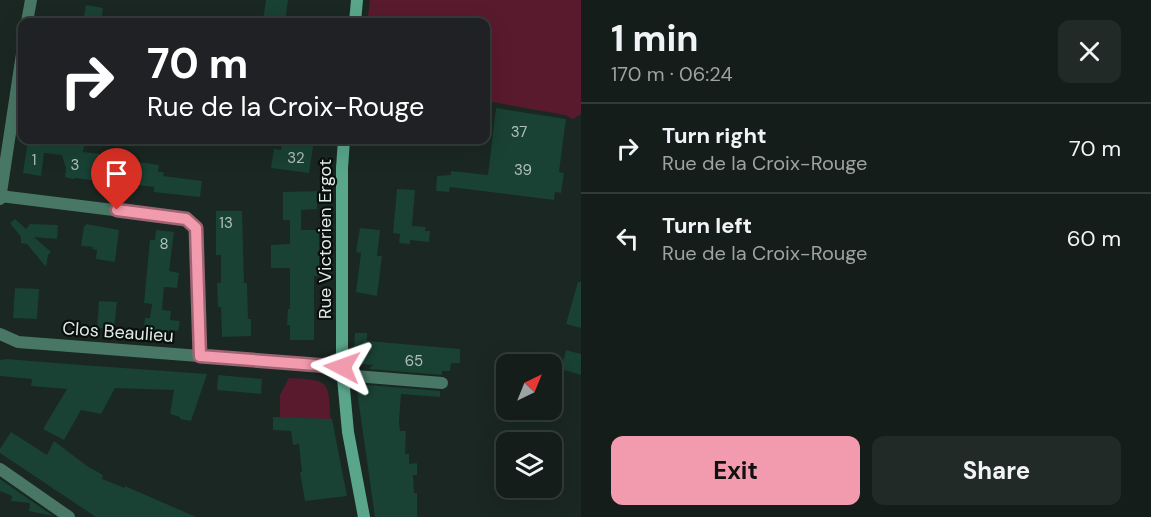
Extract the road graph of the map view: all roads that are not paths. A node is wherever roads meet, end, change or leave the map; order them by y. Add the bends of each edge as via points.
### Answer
1 (31, 0) edge
2 (357, 0) edge
3 (28, 18) edge
4 (355, 18) edge
5 (18, 80) edge
6 (345, 144) edge
7 (0, 197) edge
8 (0, 334) edge
9 (200, 356) junction
10 (343, 371) junction
11 (442, 383) dead end
12 (0, 470) edge
13 (69, 517) edge
14 (364, 517) edge

1 - 3 street
2 - 4 street
5 - 7 street
6 - 10 street, Rue Victorien Ergot
7 - 9 street via 192,222 196,228
8 - 9 street, Clos Beaulieu via 18,342
9 - 10 street, Clos Beaulieu
10 - 11 street
10 - 14 street, Rue Victorien Ergot via 348,432
12 - 13 street

